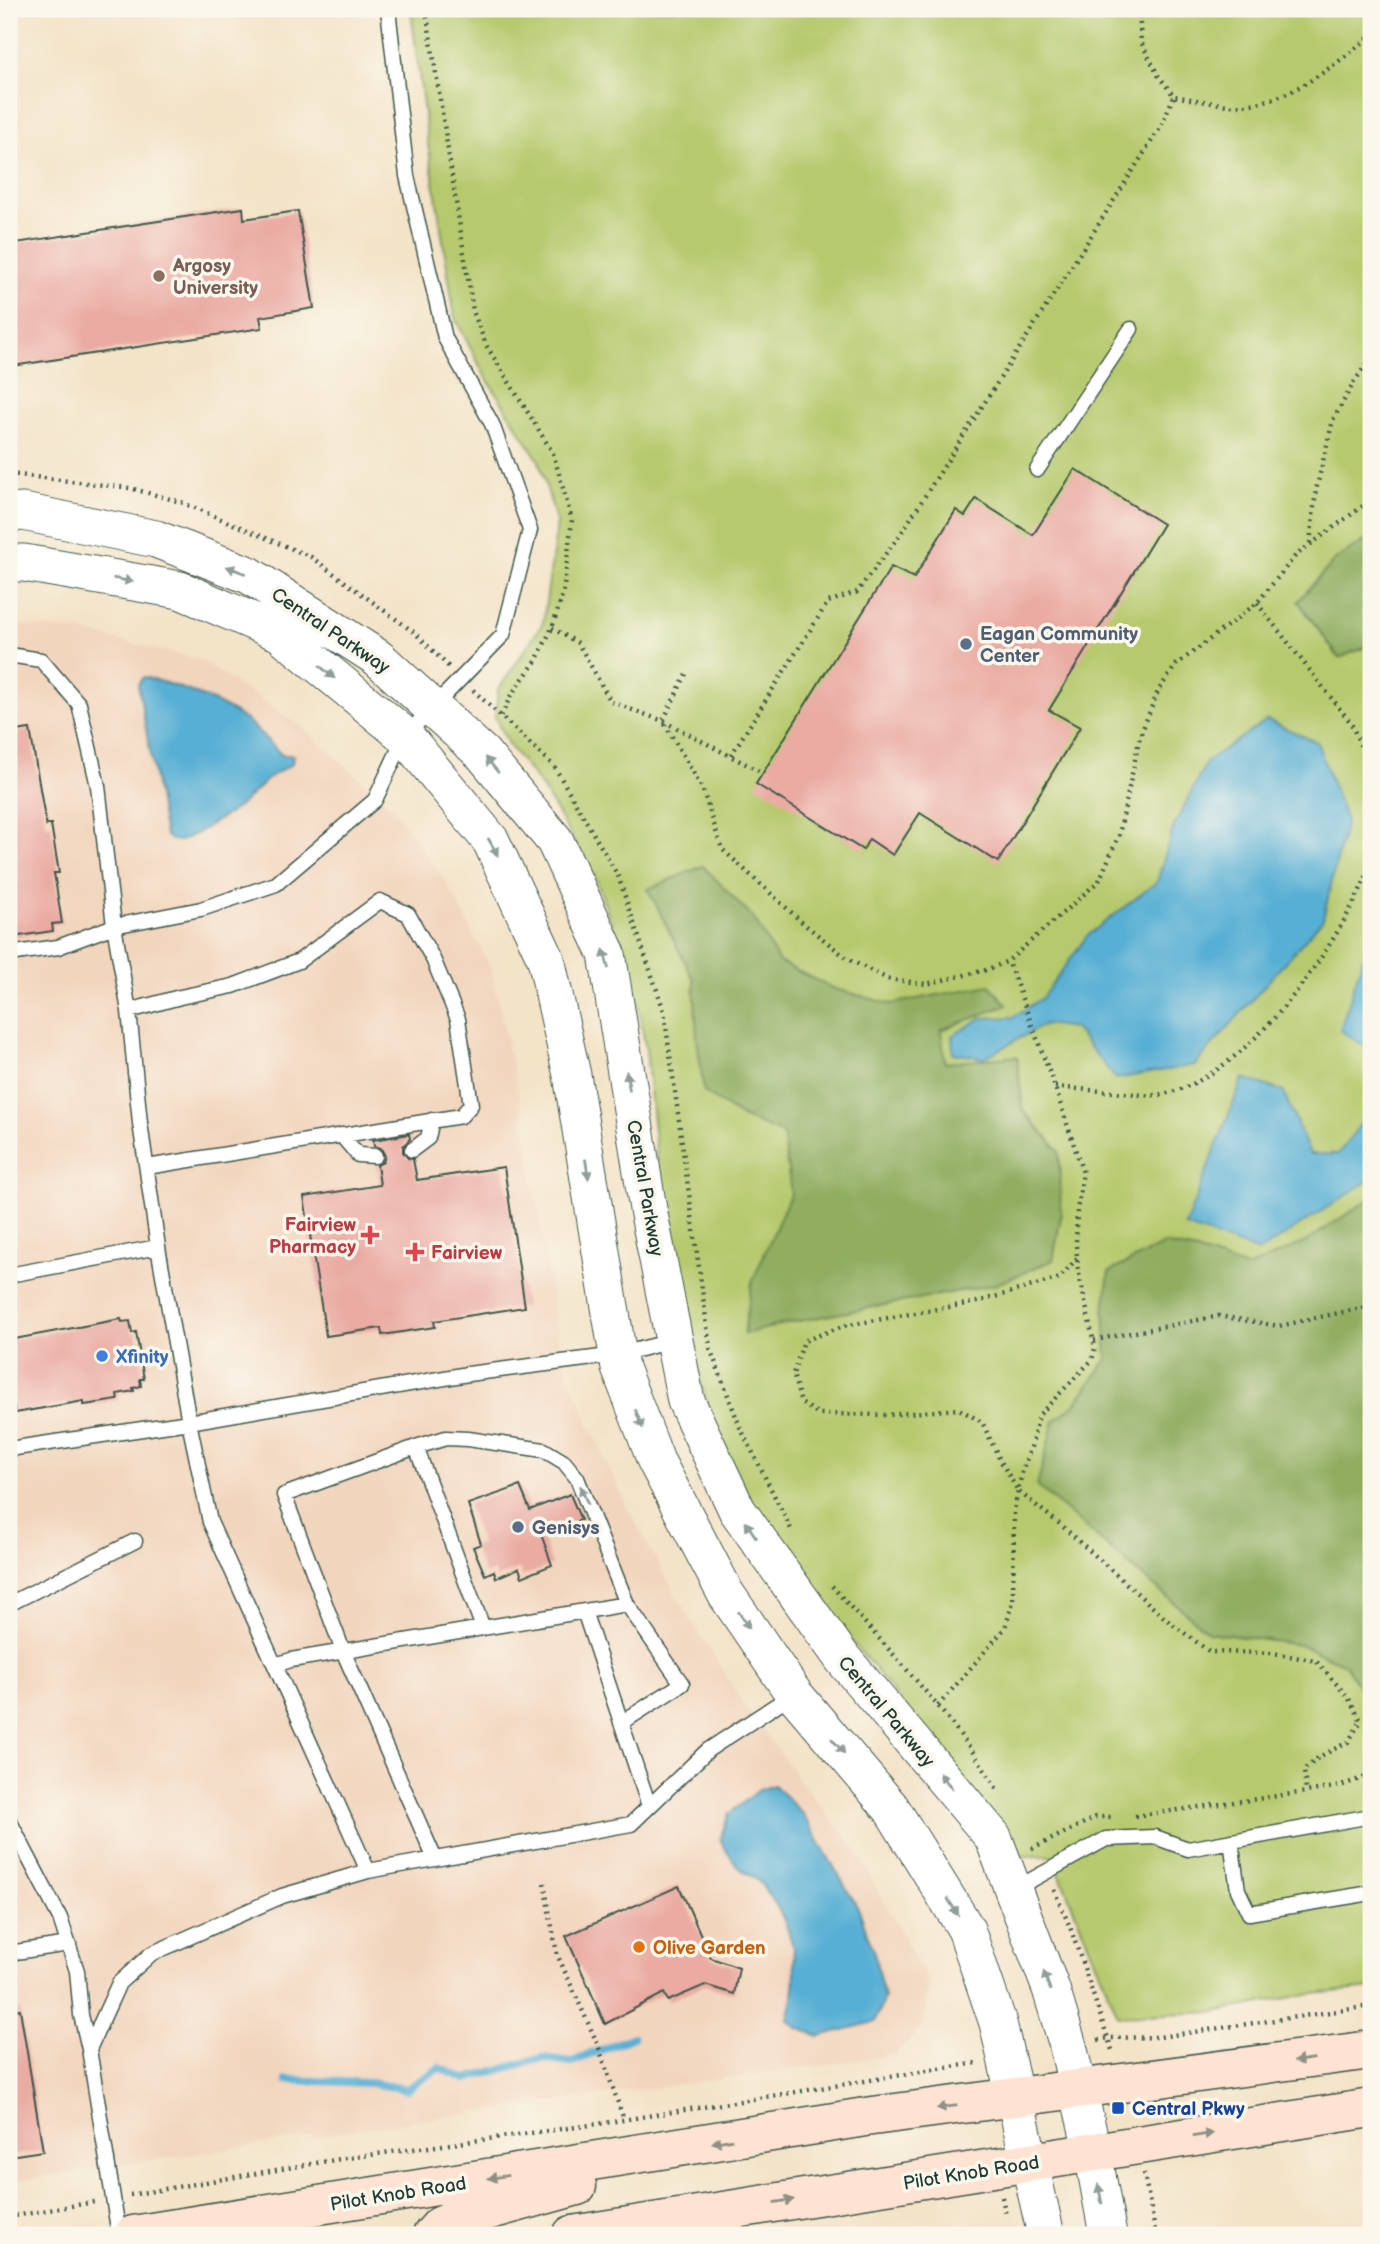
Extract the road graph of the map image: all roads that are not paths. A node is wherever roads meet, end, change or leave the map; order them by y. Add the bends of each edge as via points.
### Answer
1 (388, 9) edge
2 (1131, 329) dead end
3 (1037, 470) dead end
4 (9, 513) edge
5 (9, 563) edge
6 (9, 655) edge
7 (432, 707) junction
8 (405, 736) junction
9 (114, 926) junction
10 (9, 954) edge
11 (129, 1011) junction
12 (432, 1120) junction
13 (341, 1135) junction
14 (412, 1150) dead end
15 (375, 1156) dead end
16 (146, 1167) junction
17 (158, 1247) junction
18 (9, 1275) edge
19 (674, 1341) junction
20 (618, 1354) junction
21 (189, 1422) junction
22 (416, 1447) junction
23 (9, 1449) edge
24 (135, 1541) dead end
25 (9, 1604) edge
26 (627, 1604) junction
27 (584, 1611) junction
28 (483, 1628) junction
29 (343, 1651) junction
30 (275, 1665) junction
31 (794, 1694) junction
32 (621, 1723) junction
33 (649, 1806) junction
34 (1371, 1816) edge
35 (9, 1820) edge
36 (1231, 1841) junction
37 (435, 1859) junction
38 (368, 1871) junction
39 (1013, 1891) junction
40 (1371, 1893) edge
41 (69, 1944) junction
42 (9, 1953) edge
43 (89, 2049) junction
44 (1371, 2050) edge
45 (1077, 2091) junction
46 (1015, 2098) junction
47 (1371, 2108) edge
48 (663, 2151) junction
49 (1093, 2153) junction
50 (1031, 2162) junction
51 (118, 2235) edge
52 (133, 2235) edge
53 (432, 2235) edge
54 (572, 2235) edge
55 (1046, 2235) edge
56 (1108, 2235) edge

1 - 7 lane via 407,176 445,338 492,424 530,530 503,635
2 - 3 lane
7 -> 4 street, Central Parkway via 378,658 249,575 156,539
5 -> 8 street, Central Parkway via 180,590 280,633
6 - 9 lane via 41,660 79,704 98,786
7 - 8 lane
19 -> 7 street, Central Parkway via 607,954 555,841 483,754
8 - 9 lane via 375,800 276,884 201,909
8 -> 20 street, Central Parkway via 491,841 546,960 572,1075
9 - 10 lane via 58,947
9 - 11 lane
11 - 12 lane via 233,986 299,961 380,901 408,914 458,1019 471,1105 461,1116
11 - 16 lane
12 - 13 lane
12 - 14 lane via 428,1138
13 - 15 lane via 358,1155
13 - 16 lane
16 - 17 lane
17 - 18 lane
17 - 21 lane
19 - 20 lane
39 -> 19 street, Central Parkway via 993,1837 843,1659 737,1510 686,1401
20 - 21 lane via 468,1374
20 -> 31 street, Central Parkway via 656,1461 726,1594
21 - 23 lane
21 - 30 lane via 210,1522
26 -> 22 lane via 577,1478 564,1462 544,1450 467,1439 446,1438
22 - 28 lane
22 - 29 lane via 284,1495
24 - 25 lane
26 - 27 lane
26 - 32 lane via 682,1684
27 - 28 lane
27 - 32 lane
28 - 29 lane
29 - 30 lane
29 - 37 lane
30 - 38 lane
31 - 33 lane via 708,1750
31 -> 46 street, Central Parkway via 891,1808 966,1929 998,2024
32 - 33 lane
33 - 37 lane via 631,1824
34 - 36 lane
35 - 41 lane
36 - 39 lane via 1188,1849 1155,1837 1106,1839
36 - 40 lane via 1238,1890 1249,1913
37 - 38 lane
38 - 43 lane via 282,1896 151,1954 119,1983
45 -> 39 street, Central Parkway via 1051,1989
41 - 42 lane
41 - 43 lane via 78,1971
43 - 51 lane
44 -> 45 main road, Pilot Knob Road
45 - 46 main road, Pilot Knob Road
45 - 49 street, Central Parkway
46 -> 48 main road, Pilot Knob Road via 865,2117
46 - 50 street, Central Parkway
49 -> 47 main road, Pilot Knob Road
48 -> 52 main road, Pilot Knob Road
48 - 53 main road, Pilot Knob Road via 566,2189 454,2220
49 - 50 main road, Pilot Knob Road
56 -> 49 street, Central Parkway
54 -> 50 main road, Pilot Knob Road
50 - 55 street, Central Parkway

